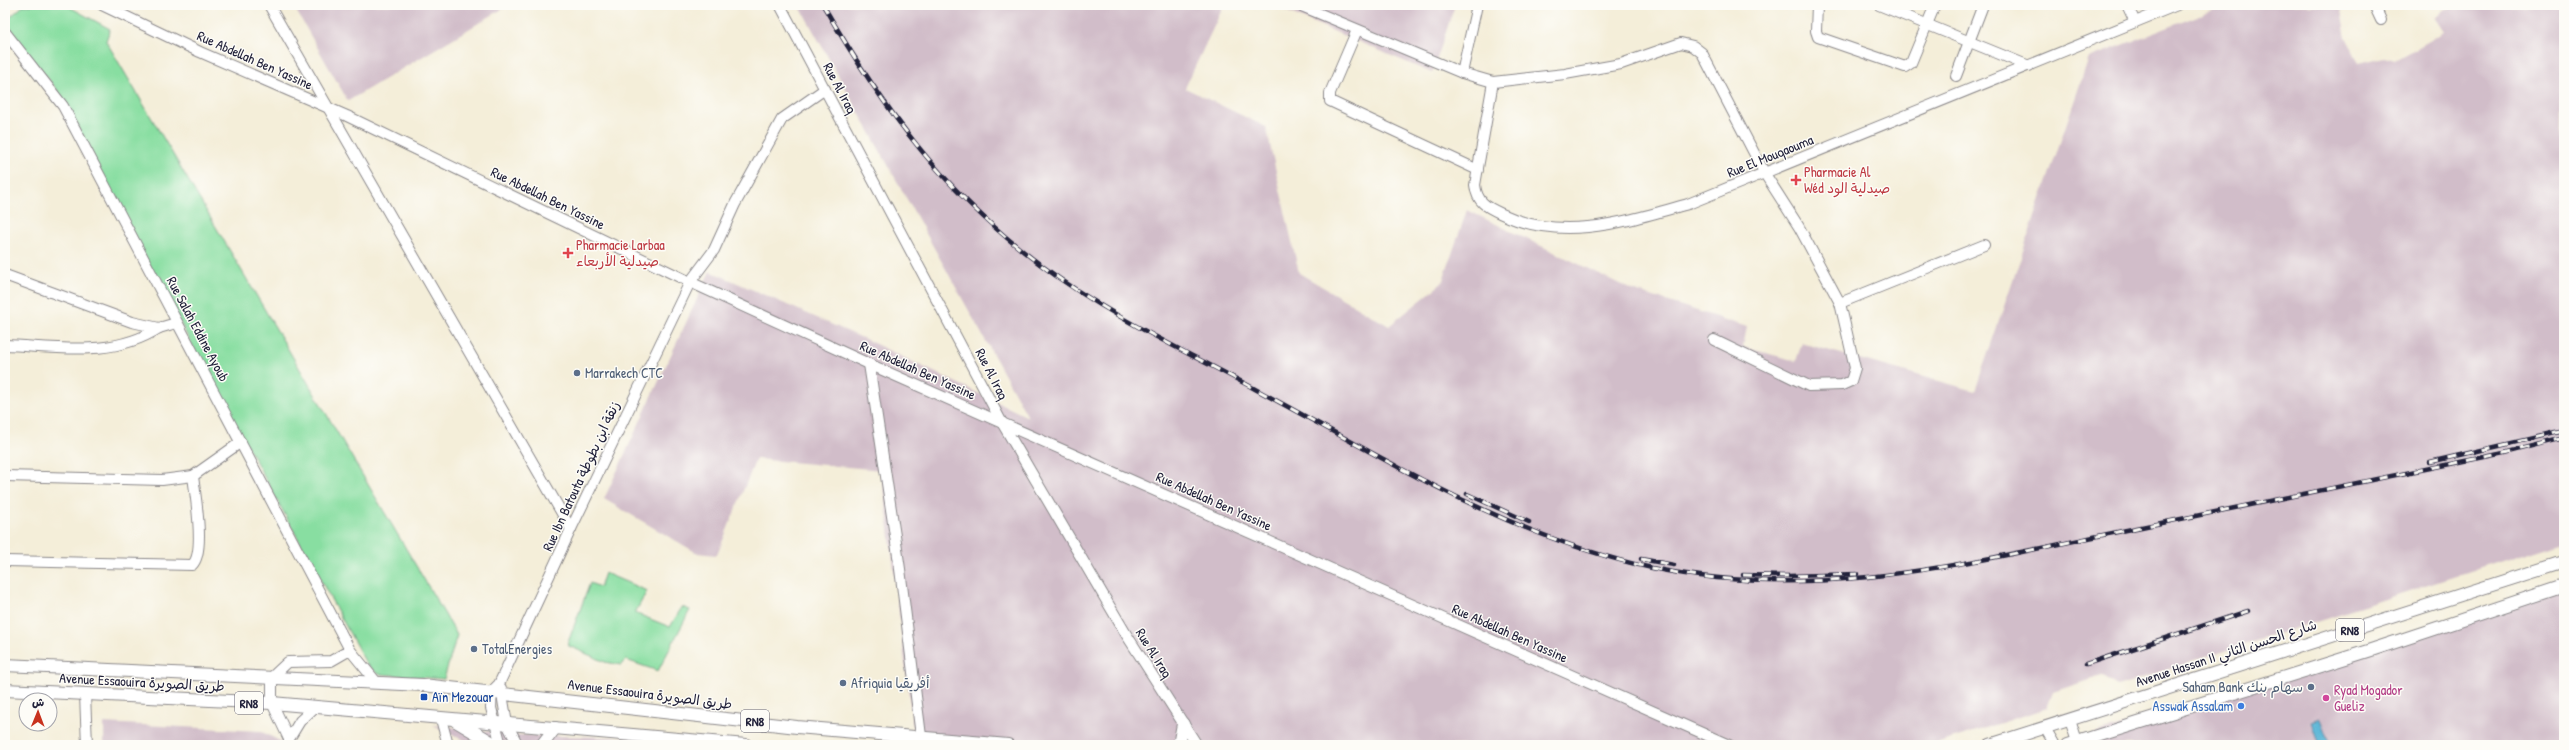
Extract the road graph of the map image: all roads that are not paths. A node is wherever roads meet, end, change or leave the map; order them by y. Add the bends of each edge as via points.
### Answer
1 (102, 5) edge
2 (270, 5) edge
3 (780, 5) edge
4 (1299, 5) edge
5 (1477, 5) edge
6 (1817, 5) edge
7 (1879, 5) edge
8 (1935, 5) edge
9 (1983, 5) edge
10 (2127, 5) edge
11 (2176, 5) edge
12 (2374, 5) edge
13 (2381, 20) dead end
14 (2135, 22) junction
15 (1926, 24) junction
16 (1357, 30) junction
17 (5, 32) edge
18 (1969, 42) junction
19 (2029, 66) junction
20 (1462, 73) junction
21 (1956, 76) dead end
22 (1493, 82) junction
23 (824, 89) junction
24 (327, 106) junction
25 (1478, 170) junction
26 (1765, 174) junction
27 (1984, 245) dead end
28 (5, 275) edge
29 (690, 282) junction
30 (1840, 303) junction
31 (176, 323) junction
32 (159, 328) junction
33 (1714, 340) dead end
34 (5, 345) edge
35 (869, 364) junction
36 (1000, 422) junction
37 (241, 442) junction
38 (5, 476) edge
39 (193, 476) junction
40 (571, 529) junction
41 (5, 561) edge
42 (2564, 562) edge
43 (2564, 586) edge
44 (350, 650) junction
45 (5, 665) edge
46 (272, 677) junction
47 (376, 683) junction
48 (5, 690) edge
49 (498, 690) junction
50 (85, 694) junction
51 (272, 703) junction
52 (315, 707) junction
53 (441, 719) junction
54 (455, 720) junction
55 (2070, 720) junction
56 (493, 722) junction
57 (507, 724) junction
58 (1183, 724) junction
59 (555, 728) junction
60 (2045, 728) junction
61 (921, 736) junction
62 (289, 742) edge
63 (2074, 744) edge
64 (87, 745) edge
65 (448, 745) edge
66 (496, 745) edge
67 (501, 745) edge
68 (518, 745) edge
69 (542, 745) edge
70 (746, 745) edge
71 (1008, 745) edge
72 (1179, 745) edge
73 (1197, 745) edge
74 (1729, 745) edge
75 (1990, 745) edge
76 (2054, 745) edge

1 - 24 street, Rue Abdellah Ben Yassine via 200,52
2 - 24 street
3 - 23 street, Rue Al Iraq
4 - 16 street
5 - 20 street
6 - 15 street via 1818,37 1905,67 1911,64
7 - 15 street
8 - 15 street
9 - 18 street
10 - 14 street
11 - 14 street, Rue El Mouqaouma
12 - 13 street
14 - 19 street, Rue El Mouqaouma
15 - 18 street
16 - 20 street
16 - 25 street via 1330,93 1330,101
17 - 31 street, Rue Salah Eddine Ayoub via 63,106
18 - 19 street
18 - 21 street
19 - 26 street, Rue El Mouqaouma
20 - 22 street
22 - 25 street, Rue El Mouqaouma
22 - 26 street via 1565,74 1621,64 1681,43 1693,46 1702,53
23 - 29 street, Rue Ibn Batouta زنقة ابن بطوطة via 782,119 735,204 714,250
23 - 36 street, Rue Al Iraq
24 - 29 street, Rue Abdellah Ben Yassine
24 - 40 street
25 - 26 street, Rue El Mouqaouma via 1477,196 1485,206 1523,223 1548,228 1581,228 1632,220 1688,204
26 - 30 street via 1799,227
27 - 30 street
28 - 32 street via 132,322
29 - 35 street, Rue Abdellah Ben Yassine
29 - 40 street, Rue Ibn Batouta زنقة ابن بطوطة
30 - 33 street via 1855,368 1851,381 1842,385 1809,386
31 - 32 street
31 - 37 street, Rue Salah Eddine Ayoub
32 - 34 street via 142,339 114,347
35 - 36 street, Rue Abdellah Ben Yassine
35 - 61 street via 901,576
36 - 58 street, Rue Al Iraq via 1126,634
36 - 74 street, Rue Abdellah Ben Yassine
37 - 39 street
37 - 44 street, Rue Salah Eddine Ayoub
38 - 39 street via 162,480
39 - 41 street via 198,518 197,556 192,565
40 - 49 street, Rue Ibn Batouta زنقة ابن بطوطة
42 - 55 main road, Avenue Hassan II شارع الحسن الثاني / RN8
43 - 63 main road, RN8
44 - 46 street via 331,661 288,662
44 - 47 street, Rue Salah Eddine Ayoub
45 - 46 main road, Avenue Essaouira طريق الصويرة / RN8
46 - 47 main road, Avenue Essaouira طريق الصويرة / RN8
46 - 51 street
47 - 49 main road, Avenue Essaouira طريق الصويرة / RN8
48 - 50 main road, Avenue Essaouira طريق الصويرة / RN8
49 - 56 street via 491,708
49 - 57 street
49 - 61 main road, Avenue Essaouira طريق الصويرة / RN8 via 797,727
50 - 51 main road, Avenue Essaouira طريق الصويرة / RN8
50 - 64 street
51 - 52 main road, Avenue Essaouira طريق الصويرة / RN8
51 - 62 street
52 - 53 main road, Avenue Essaouira طريق الصويرة / RN8
52 - 62 street via 300,721
53 - 54 main road, Avenue Essaouira طريق الصويرة / RN8
53 - 65 street
54 - 56 main road, Avenue Essaouira طريق الصويرة / RN8
54 - 66 main road
55 - 60 main road, Avenue Hassan II شارع الحسن الثاني / RN8
55 - 63 street
56 - 57 main road, RN8
56 - 67 street
57 - 59 main road, RN8
57 - 68 street
58 - 72 main road
58 - 73 street, Rue Al Iraq
59 - 69 main road
59 - 70 main road, RN8
60 - 75 main road, Avenue Hassan II شارع الحسن الثاني / RN8
60 - 76 street
61 - 71 main road, Avenue Essaouira طريق الصويرة / RN8

